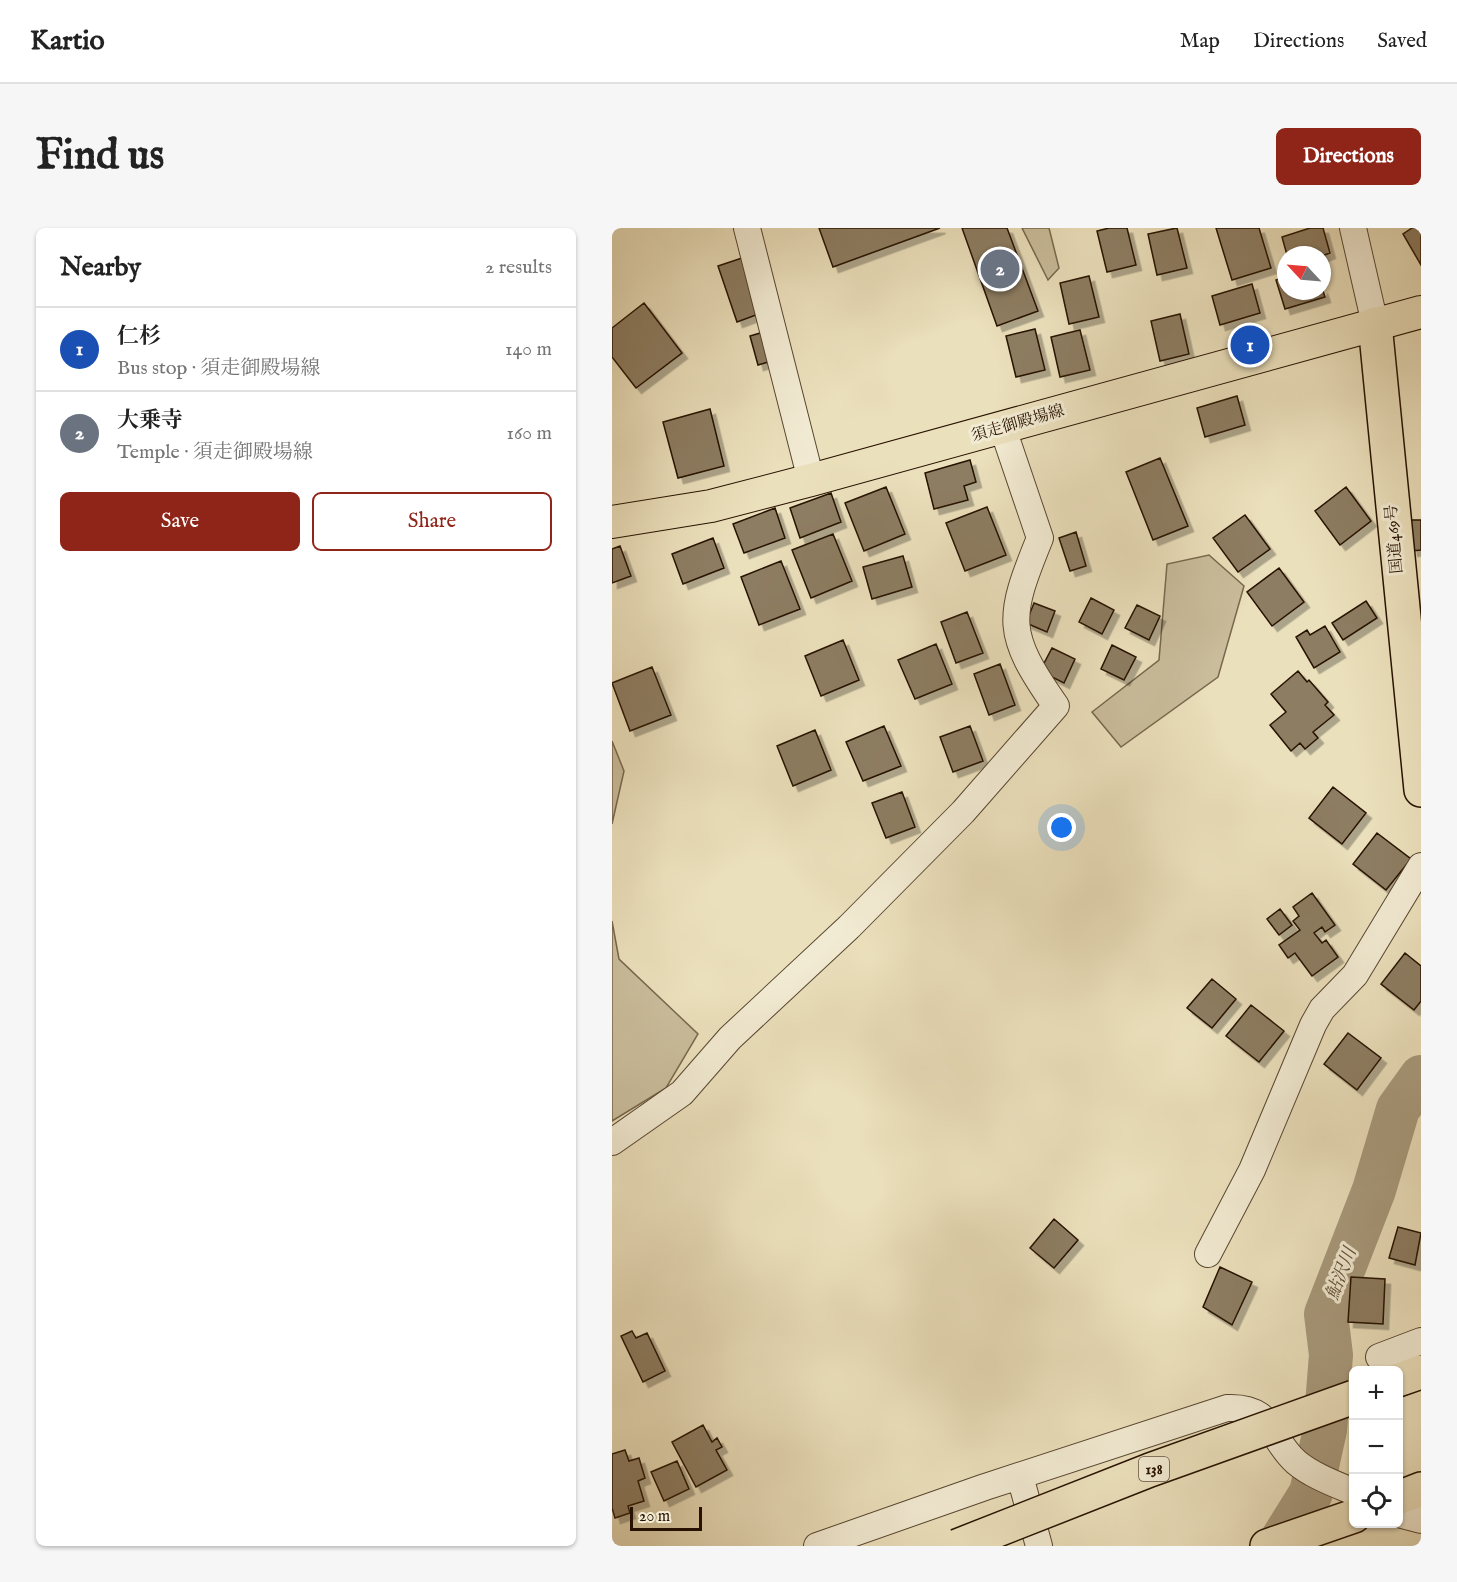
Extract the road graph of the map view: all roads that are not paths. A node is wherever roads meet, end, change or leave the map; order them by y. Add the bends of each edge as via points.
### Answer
1 (747, 228) edge
2 (1353, 228) edge
3 (1421, 312) edge
4 (1375, 324) junction
5 (1003, 429) junction
6 (811, 480) junction
7 (612, 522) edge
8 (1421, 790) edge
9 (1421, 866) edge
10 (612, 1142) edge
11 (1208, 1254) dead end
12 (1421, 1341) edge
13 (1392, 1366) edge
14 (1403, 1370) edge
15 (1421, 1372) edge
16 (1349, 1398) edge
17 (1020, 1476) junction
18 (1421, 1489) edge
19 (1403, 1496) edge
20 (1349, 1498) edge
21 (1349, 1500) edge
22 (1403, 1515) edge
23 (1421, 1520) edge
24 (817, 1546) edge
25 (957, 1546) edge
26 (1039, 1546) edge
27 (1267, 1546) edge

1 - 6 street
2 - 4 street
3 - 4 main road, 須走御殿場線
4 - 5 main road, 須走御殿場線
4 - 8 highway, 国道469号
5 - 6 main road, 須走御殿場線
5 - 10 street via 1040,538 1019,589 1015,623 1023,655 1056,706 963,812 849,927 730,1038 682,1093
6 - 7 main road, 須走御殿場線 via 711,506
9 - 11 street via 1355,975 1322,1009 1313,1025 1252,1170
12 - 13 street
14 - 15 highway
16 - 25 highway, 138, bridge via 1150,1470
17 - 20 street via 1235,1407 1254,1410 1263,1417 1303,1467
17 - 24 street
17 - 26 street
18 - 19 highway
21 - 27 highway
22 - 23 street

